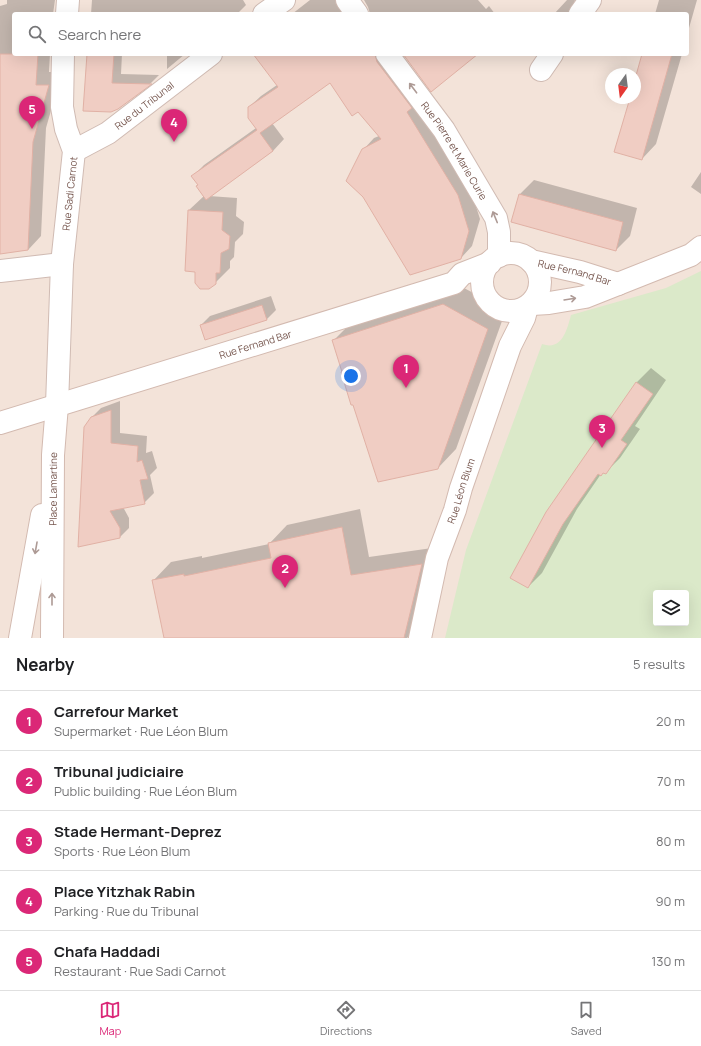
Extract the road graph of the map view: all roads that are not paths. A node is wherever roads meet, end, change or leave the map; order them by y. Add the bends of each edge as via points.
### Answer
1 (68, 0) edge
2 (347, 0) edge
3 (590, 0) edge
4 (67, 12) edge
5 (356, 12) edge
6 (581, 12) edge
7 (63, 56) edge
8 (208, 56) edge
9 (388, 56) edge
10 (74, 151) junction
11 (701, 247) edge
12 (495, 259) junction
13 (531, 261) junction
14 (62, 264) junction
15 (0, 271) edge
16 (454, 282) junction
17 (618, 284) junction
18 (496, 305) junction
19 (530, 305) junction
20 (510, 346) junction
21 (57, 405) junction
22 (0, 423) edge
23 (53, 455) junction
24 (20, 638) edge
25 (52, 638) edge
26 (420, 638) edge

1 - 4 street
2 - 5 street
3 - 6 street
7 - 10 street, Rue Sadi Carnot via 62,107
8 - 10 street, Rue du Tribunal via 108,133
12 -> 9 street, Rue Pierre et Marie Curie via 499,232 496,218 444,130
10 - 14 street, Rue Sadi Carnot
11 - 17 street, Rue Fernand Bar via 691,255
12 - 13 street via 516,254
12 - 16 street, Rue Fernand Bar via 462,274
12 - 18 street via 484,271 482,281 483,290
13 - 17 street, Rue Fernand Bar
13 - 19 street via 537,268 540,287 538,296
14 - 15 street
14 - 21 street
16 - 18 street via 475,296
16 - 21 street, Rue Fernand Bar
19 -> 17 street, Rue Fernand Bar via 585,297
18 - 19 street via 516,311
18 - 20 street via 510,332
19 - 20 street, Rue Léon Blum
20 - 26 street, Rue Léon Blum via 437,558
21 - 22 street
21 - 23 street
23 -> 24 street, Place Lamartine
25 -> 23 street, Place Lamartine

